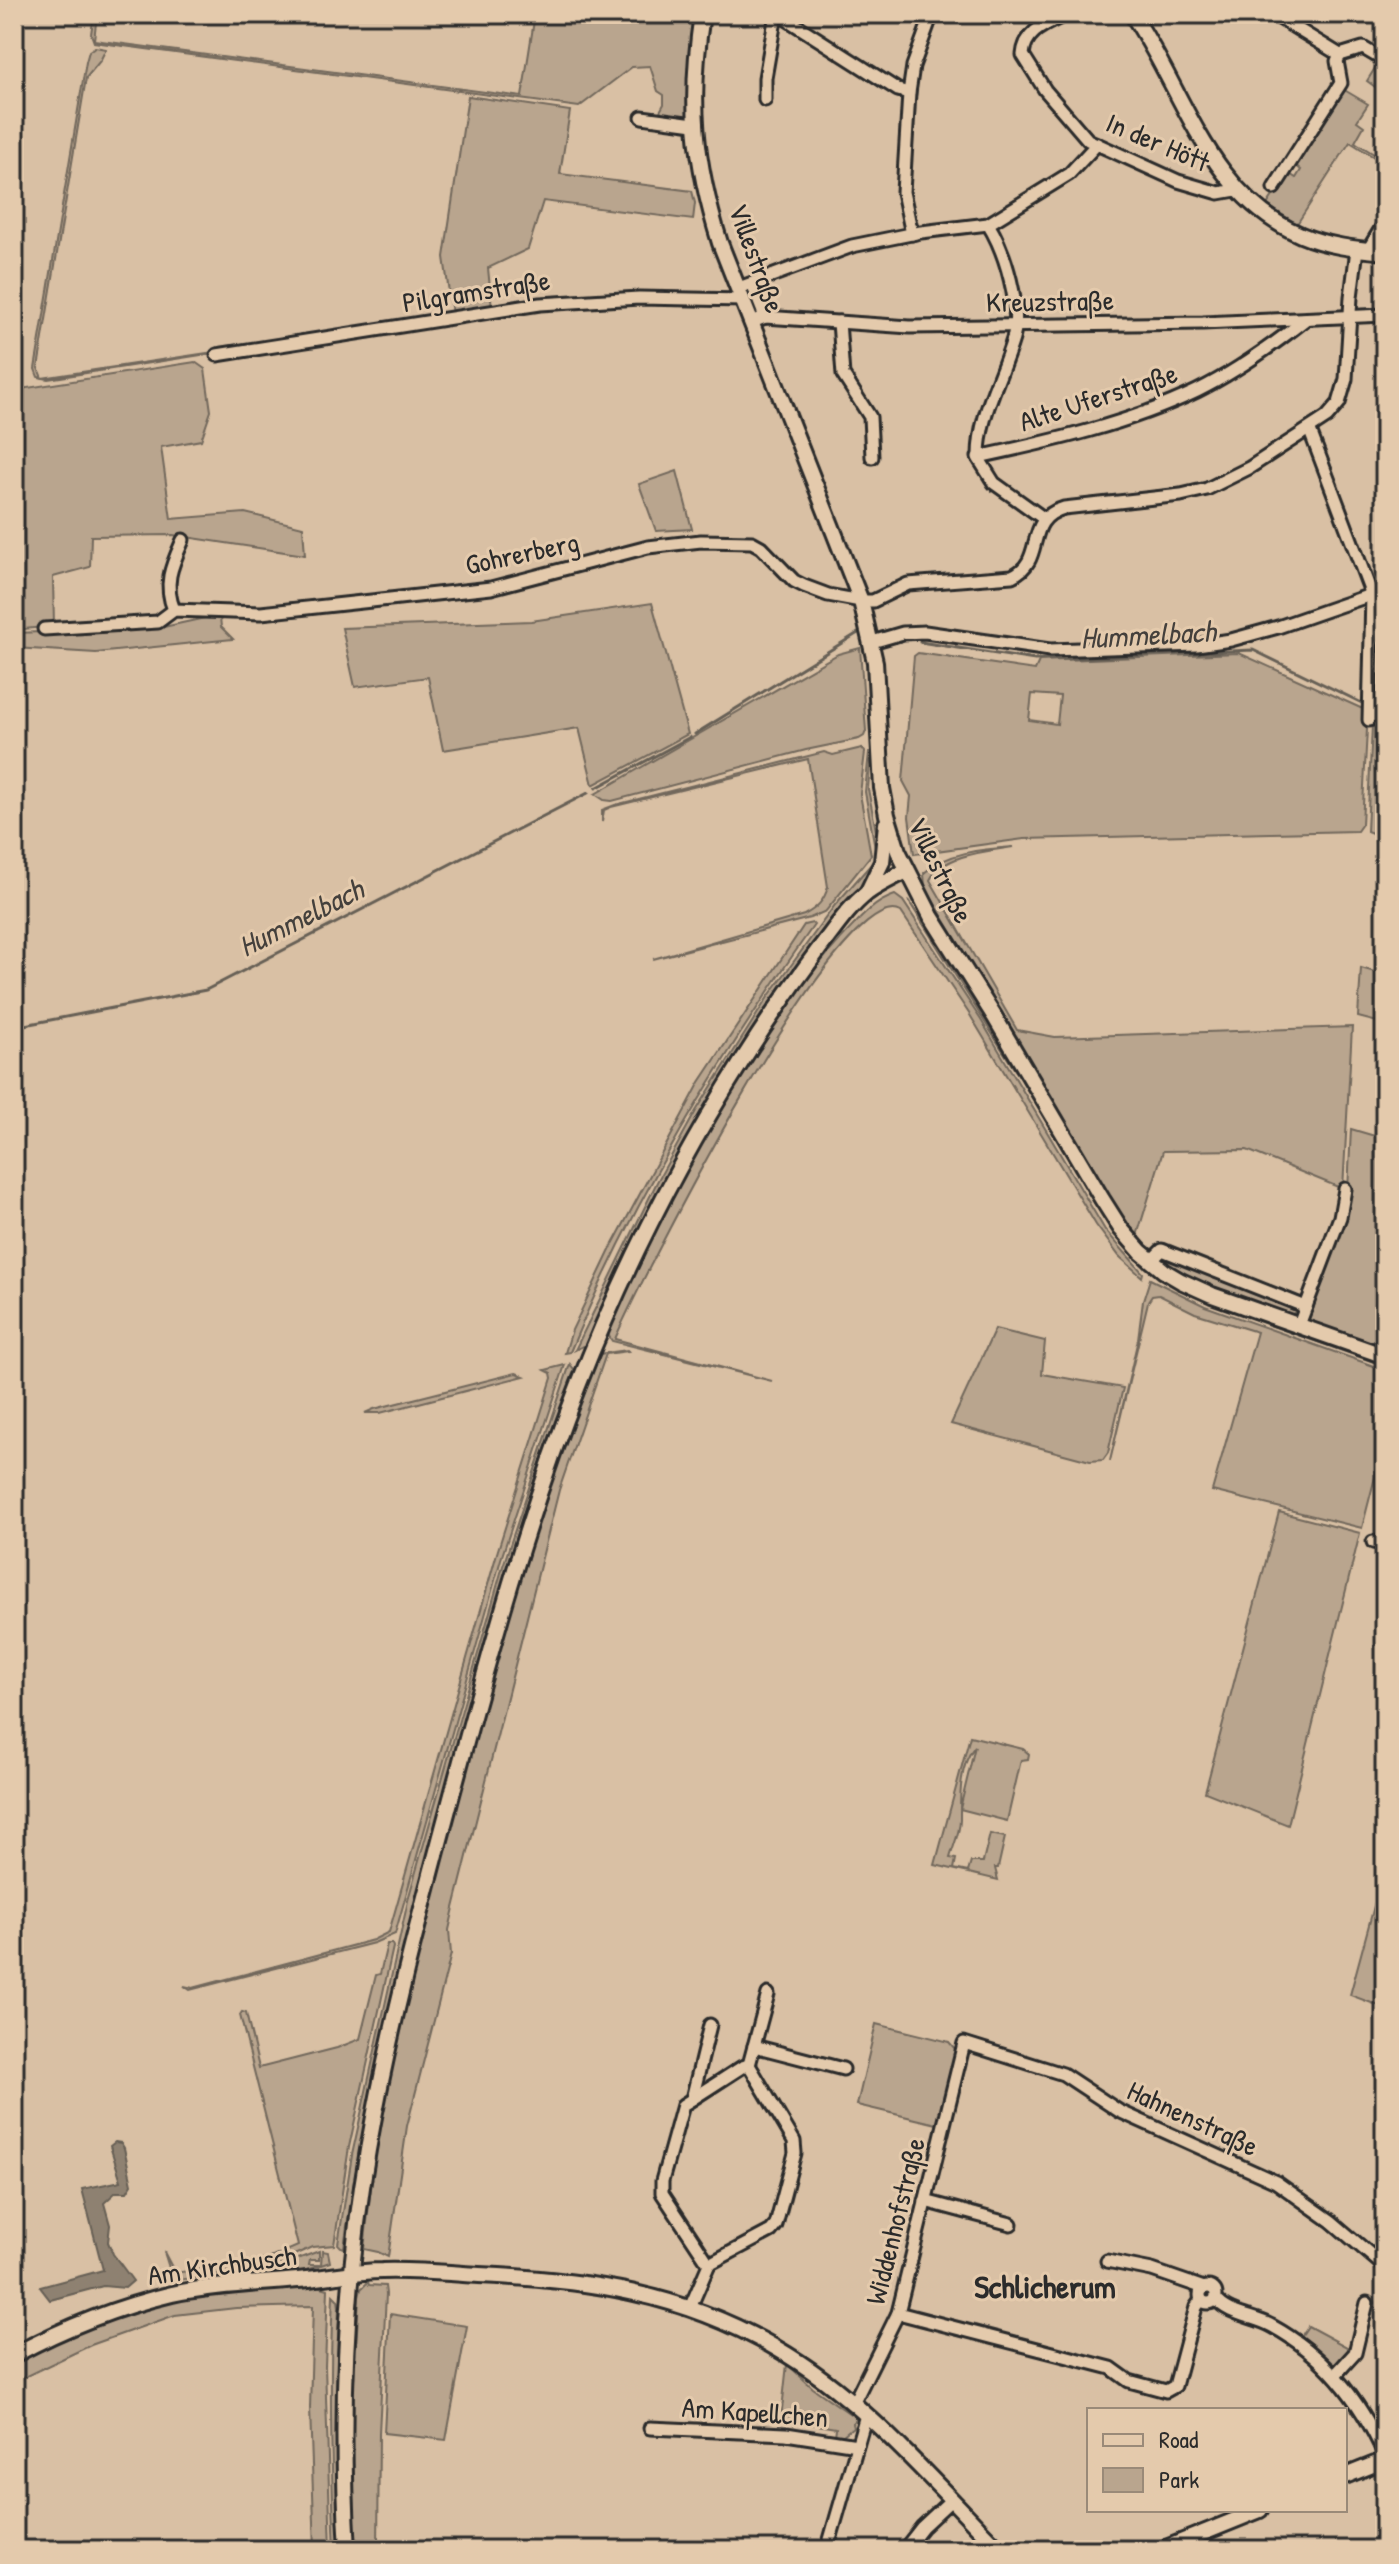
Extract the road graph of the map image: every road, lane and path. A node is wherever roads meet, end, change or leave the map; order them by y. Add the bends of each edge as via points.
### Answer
1 (702, 14) edge
2 (776, 14) edge
3 (932, 14) edge
4 (1067, 14) edge
5 (1132, 14) edge
6 (1273, 14) edge
7 (1340, 55) junction
8 (1385, 61) edge
9 (909, 93) junction
10 (765, 100) dead end
11 (642, 117) dead end
12 (694, 124) junction
13 (1097, 144) junction
14 (1274, 188) dead end
15 (1236, 190) junction
16 (1385, 222) edge
17 (988, 224) junction
18 (912, 234) junction
19 (1362, 250) junction
20 (1385, 252) edge
21 (745, 291) junction
22 (1350, 315) junction
23 (1385, 315) edge
24 (1307, 318) junction
25 (759, 320) junction
26 (839, 322) junction
27 (1016, 326) junction
28 (217, 355) dead end
29 (1310, 431) junction
30 (872, 457) dead end
31 (978, 457) junction
32 (1043, 518) junction
33 (183, 540) dead end
34 (1385, 590) edge
35 (1372, 595) junction
36 (861, 601) junction
37 (174, 610) junction
38 (44, 629) dead end
39 (872, 642) junction
40 (1369, 720) dead end
41 (887, 815) junction
42 (906, 871) junction
43 (866, 894) junction
44 (1345, 1189) dead end
45 (1151, 1261) junction
46 (1306, 1307) junction
47 (1299, 1325) junction
48 (1385, 1356) edge
49 (768, 1994) dead end
50 (710, 2025) dead end
51 (964, 2043) joint
52 (754, 2046) junction
53 (749, 2065) junction
54 (843, 2069) dead end
55 (692, 2099) junction
56 (925, 2201) junction
57 (1011, 2224) dead end
58 (1107, 2261) dead end
59 (709, 2264) junction
60 (1385, 2267) edge
61 (351, 2274) junction
62 (1203, 2294) junction
63 (1367, 2303) dead end
64 (690, 2308) junction
65 (898, 2313) junction
66 (14, 2355) edge
67 (1336, 2374) junction
68 (853, 2404) junction
69 (866, 2415) junction
70 (650, 2428) dead end
71 (857, 2445) junction
72 (1385, 2458) edge
73 (1347, 2475) edge
74 (951, 2500) junction
75 (1255, 2512) edge
76 (348, 2550) edge
77 (827, 2550) edge
78 (904, 2550) edge
79 (1000, 2550) edge
80 (1161, 2550) edge

1 - 12 main road, Villestraße
2 - 9 street
2 - 10 street
3 - 9 street
4 - 13 street, In der Hött via 1031,34 1023,55 1045,90
5 - 15 main road via 1210,154
6 - 7 street
7 - 8 street via 1363,48
7 - 14 street via 1341,83
9 - 18 street via 903,192
11 - 12 street
12 - 21 main road, Villestraße via 711,213
13 - 15 street, In der Hött via 1178,181 1219,193
13 - 17 street via 1069,174
15 - 19 main road via 1282,226 1328,244
16 - 19 street
17 - 18 street
17 - 27 street via 1001,247
18 - 21 street via 852,246
19 - 20 main road
19 - 22 street
21 - 25 main road, Villestraße
21 - 28 street, Pilgramstraße via 540,304
22 - 23 street, Kreuzstraße
22 - 24 street, Kreuzstraße
22 - 29 street via 1342,397
24 - 27 street, Kreuzstraße
24 - 31 street, Alte Uferstraße via 1229,373 1148,412
25 - 26 street, Kreuzstraße
25 - 36 main road, Villestraße
26 - 27 street, Kreuzstraße
26 - 30 street via 843,375 870,417
27 - 31 street via 987,405
29 - 32 street via 1197,492 1064,508
29 - 35 street
31 - 32 street via 994,483
32 - 36 street via 1030,560 1017,574 908,584 873,601
33 - 37 street via 168,574
34 - 35 street
35 - 39 street via 1249,636 1197,645 1050,650 925,632
35 - 40 street
36 - 37 street, Gohrerberg via 804,586 756,544 726,540 648,547 491,588 261,613
36 - 39 main road, Villestraße
37 - 38 street, Gohrerberg via 158,622
39 - 41 main road, Villestraße
41 - 42 main road, Villestraße
41 - 43 main road via 882,862
42 - 43 main road
42 - 45 main road, Villestraße via 1109,1210
43 - 61 main road via 802,972 706,1122 634,1257 566,1415 488,1663 416,1932 376,2108
44 - 46 street via 1340,1217
45 - 46 street via 1162,1250
45 - 47 main road, Villestraße via 1195,1288
46 - 47 street
47 - 48 main road, Villestraße
49 - 52 street
50 - 55 street
51 - 56 street, Widdenhofstraße
51 - 60 street, Hahnenstraße via 1063,2074 1119,2111 1276,2182
52 - 53 street
52 - 54 street
53 - 55 street
53 - 59 street via 794,2141 795,2153 776,2225
55 - 59 street via 679,2111 661,2189
56 - 57 street
56 - 65 street, Widdenhofstraße
58 - 62 street via 1152,2270
59 - 64 street
61 - 64 main road, Am Kirchbusch via 395,2271 583,2282
61 - 66 main road, Am Kirchbusch via 173,2294 95,2318
61 - 76 main road via 344,2424
62 - 65 street via 1175,2386 1166,2391 1129,2381 1111,2368
62 - 67 street via 1210,2304 1216,2299 1283,2333
63 - 67 street via 1355,2353
64 - 68 main road, Am Kirchbusch via 777,2348
65 - 68 street, Widdenhofstraße
67 - 72 street
68 - 69 main road, Am Kirchbusch
69 - 71 street, Am Kapellchen
69 - 74 main road, Am Kirchbusch
70 - 71 street, Am Kapellchen via 786,2434
71 - 77 street, Am Kapellchen
72 - 73 main road
74 - 78 street
74 - 79 main road, Am Kirchbusch
75 - 80 main road

